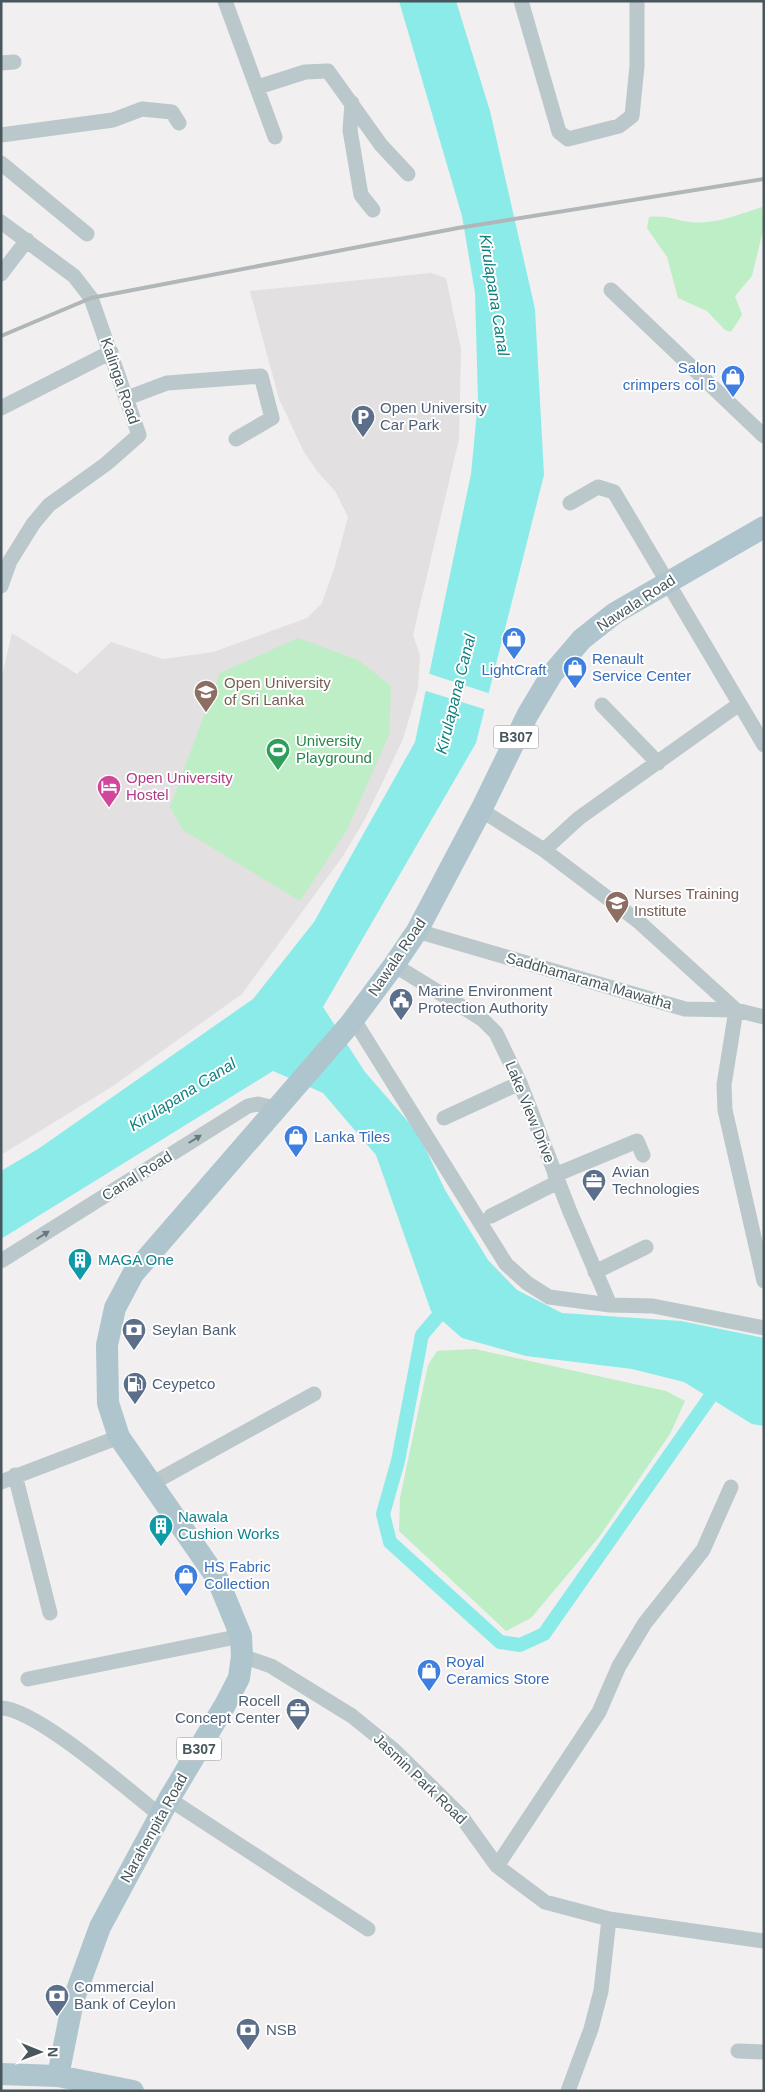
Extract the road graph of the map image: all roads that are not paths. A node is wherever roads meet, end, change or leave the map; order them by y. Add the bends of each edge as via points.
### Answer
1 (225, 1) edge
2 (522, 1) edge
3 (637, 1) edge
4 (258, 87) junction
5 (352, 102) junction
6 (179, 124) dead end
7 (1, 135) edge
8 (275, 138) dead end
9 (1, 163) edge
10 (408, 174) dead end
11 (373, 210) dead end
12 (1, 222) edge
13 (88, 234) dead end
14 (26, 240) junction
15 (1, 274) edge
16 (611, 290) dead end
17 (111, 352) junction
18 (127, 398) junction
19 (1, 408) edge
20 (764, 436) edge
21 (236, 439) dead end
22 (570, 503) dead end
23 (764, 528) edge
24 (666, 582) junction
25 (1, 586) edge
26 (602, 705) dead end
27 (738, 705) junction
28 (764, 745) edge
29 (658, 763) junction
30 (481, 810) junction
31 (544, 850) junction
32 (417, 930) junction
33 (394, 965) junction
34 (736, 1010) junction
35 (764, 1017) edge
36 (352, 1022) junction
37 (520, 1083) junction
38 (282, 1101) junction
39 (444, 1118) dead end
40 (643, 1155) dead end
41 (557, 1179) junction
42 (491, 1216) dead end
43 (646, 1247) dead end
44 (1, 1261) edge
45 (596, 1272) junction
46 (764, 1281) edge
47 (610, 1305) junction
48 (764, 1328) edge
49 (314, 1394) dead end
50 (119, 1437) junction
51 (16, 1476) junction
52 (1, 1482) edge
53 (151, 1484) junction
54 (731, 1487) dead end
55 (50, 1612) dead end
56 (242, 1646) junction
57 (28, 1679) dead end
58 (1, 1708) edge
59 (164, 1807) junction
60 (497, 1866) junction
61 (610, 1919) junction
62 (368, 1929) dead end
63 (764, 1941) edge
64 (738, 2051) dead end
65 (764, 2052) edge
66 (1, 2074) edge
67 (58, 2083) edge
68 (133, 2091) edge
69 (568, 2091) edge

1 - 4 street
2 - 3 street via 559,132 568,138 619,126 632,116 637,66
4 - 5 street via 305,72 328,72
4 - 8 street
5 - 10 street via 381,145
5 - 11 street via 350,130 361,195
6 - 7 street via 172,112 142,108 113,120
9 - 13 street
12 - 14 street, Kalinga Road
14 - 15 street
14 - 17 street, Kalinga Road via 74,276 91,298
16 - 20 street
17 - 18 street, Kalinga Road
17 - 19 street
18 - 21 street via 167,384 260,376 272,418
18 - 25 street, Kalinga Road via 139,435 106,464 48,505 10,561
22 - 24 street via 598,486 614,492
23 - 24 main road, Nawala Road / B307
24 - 27 street
24 - 30 main road, Nawala Road / B307 via 614,613 582,639 552,674 528,714
26 - 29 street
27 - 28 street
27 - 29 street
29 - 31 street via 579,818
30 - 31 street
30 - 32 main road, Nawala Road / B307
31 - 34 street via 638,921
32 - 33 main road, Nawala Road / B307
32 - 34 street, Saddhamarama Mawatha via 685,1009
33 - 36 main road, Nawala Road / B307
33 - 37 street, Lake View Drive via 482,1019 496,1033
34 - 35 street, Saddhamarama Mawatha
34 - 46 street via 724,1085 725,1110
36 - 38 main road, Nawala Road / B307
36 - 47 street via 506,1264 549,1297
37 - 39 street
37 - 41 street, Lake View Drive
44 -> 38 street, Canal Road via 248,1106
38 - 50 main road, Nawala Road / B307 via 133,1274 115,1308 107,1345 108,1404
40 - 41 street via 637,1141
41 - 42 street
41 - 45 street, Lake View Drive
43 - 45 street
45 - 47 street, Lake View Drive
47 - 48 street via 653,1306
49 - 53 street
50 - 51 street
50 - 53 main road, B307
51 - 52 street
51 - 55 street
53 - 56 main road, B307 via 217,1578
54 - 60 street via 703,1550 645,1623 618,1666 599,1712
56 - 57 street
56 - 59 main road, Narahenpita Road / B307 via 239,1678 226,1705
56 - 60 street, Jasmin Park Road via 352,1716 394,1750 461,1816
58 - 59 street via 9,1708 39,1721
59 - 62 street
59 - 67 main road, Narahenpita Road / B307 via 100,1927 73,2001
60 - 61 street, Jasmin Park Road via 545,1902
61 - 63 street, Jasmin Park Road
61 - 69 street via 601,1991
64 - 65 street
66 - 67 main road
67 - 68 main road

